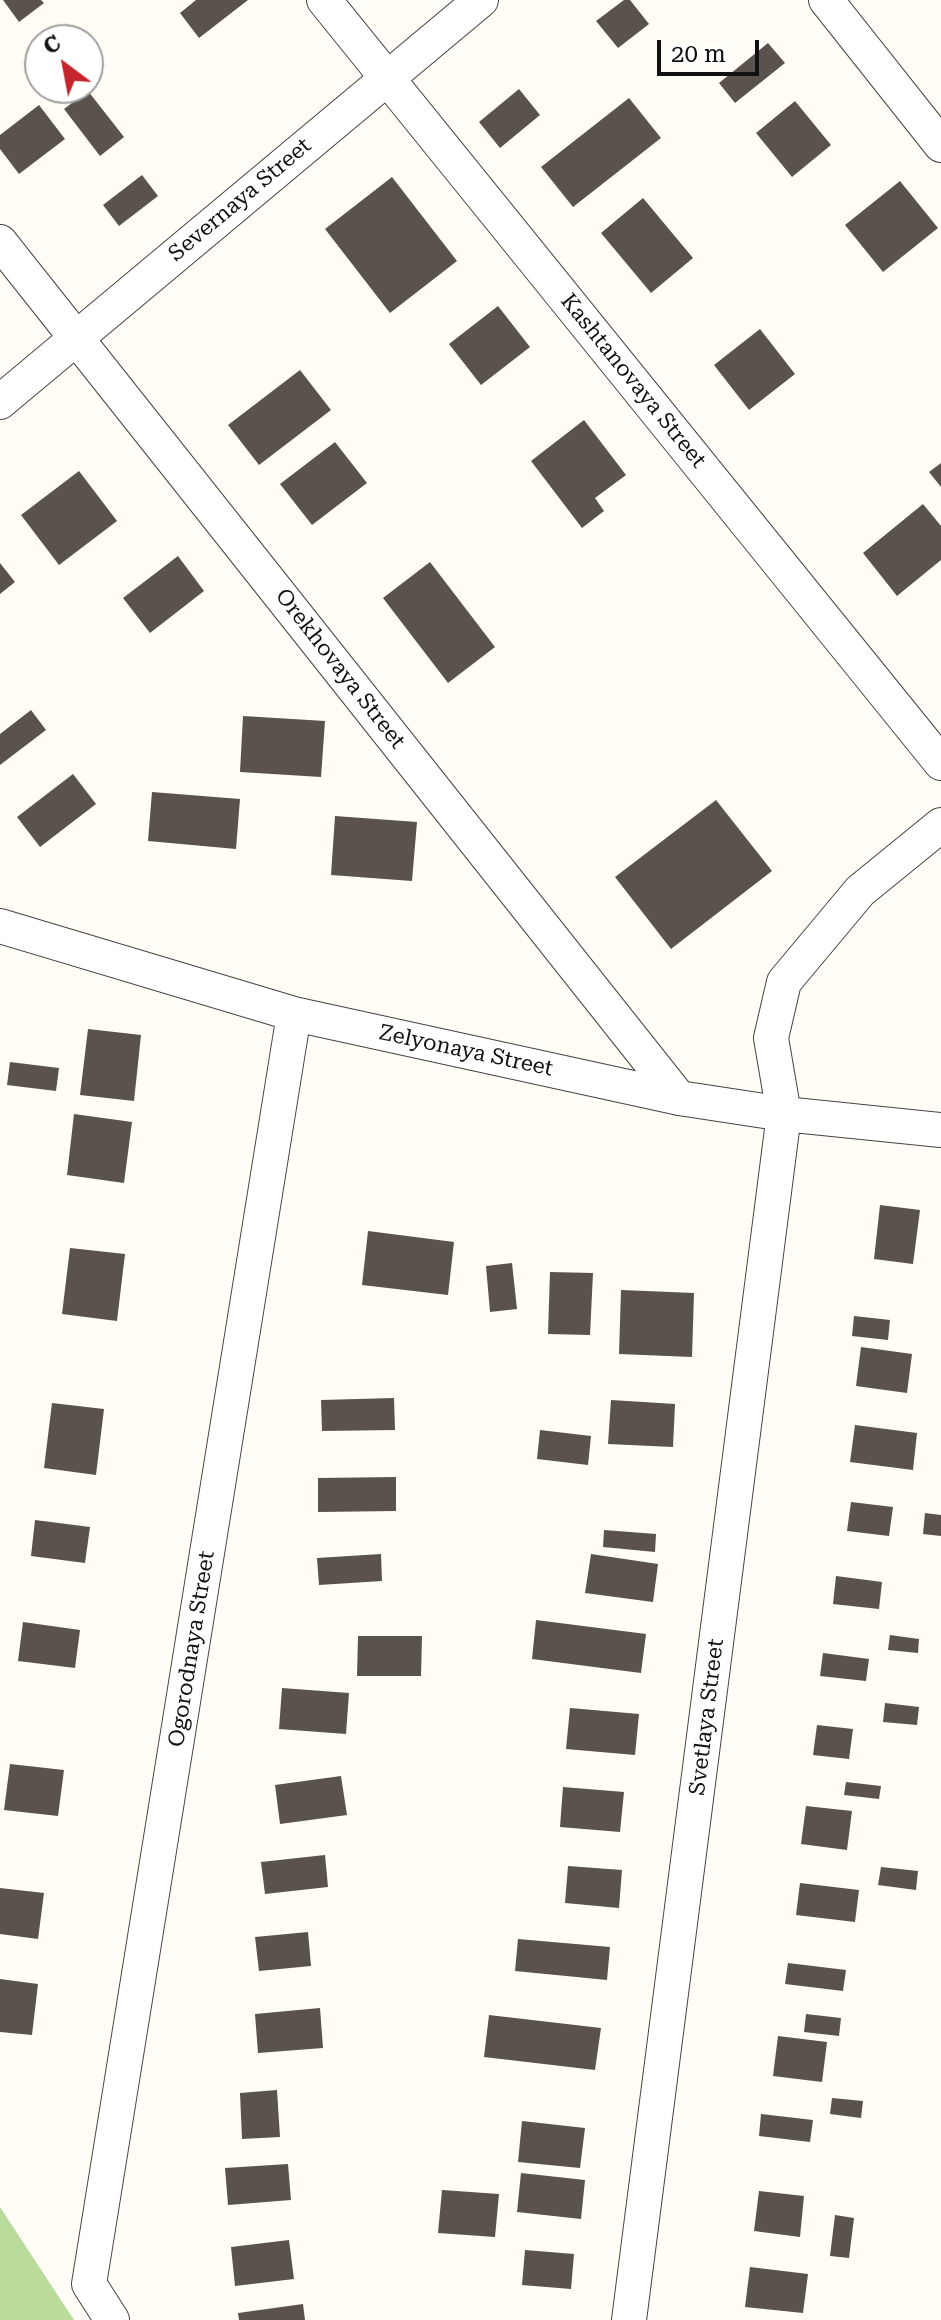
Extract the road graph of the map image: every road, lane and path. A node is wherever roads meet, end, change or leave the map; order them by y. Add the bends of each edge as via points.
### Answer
1 (324, 0) edge
2 (481, 0) edge
3 (826, 0) edge
4 (387, 77) junction
5 (941, 145) edge
6 (0, 242) edge
7 (77, 337) junction
8 (0, 402) edge
9 (941, 763) edge
10 (941, 825) edge
11 (0, 926) edge
12 (294, 1014) junction
13 (679, 1098) junction
14 (784, 1114) junction
15 (941, 1130) edge
16 (112, 2320) edge
17 (629, 2320) edge

1 - 4 street, Kashtanovaya Street
2 - 4 street, Severnaya Street
3 - 5 street
4 - 7 street, Severnaya Street
4 - 9 street, Kashtanovaya Street
6 - 7 street, Orekhovaya Street
7 - 8 street, Severnaya Street
7 - 13 street, Orekhovaya Street
10 - 14 street, Svetlaya Street via 860,891 784,982 771,1038
11 - 12 street, Zelyonaya Street
12 - 13 street, Zelyonaya Street
12 - 16 street, Ogorodnaya Street via 89,2284
13 - 14 street, Zelyonaya Street
14 - 15 street, Zelyonaya Street
14 - 17 street, Svetlaya Street

